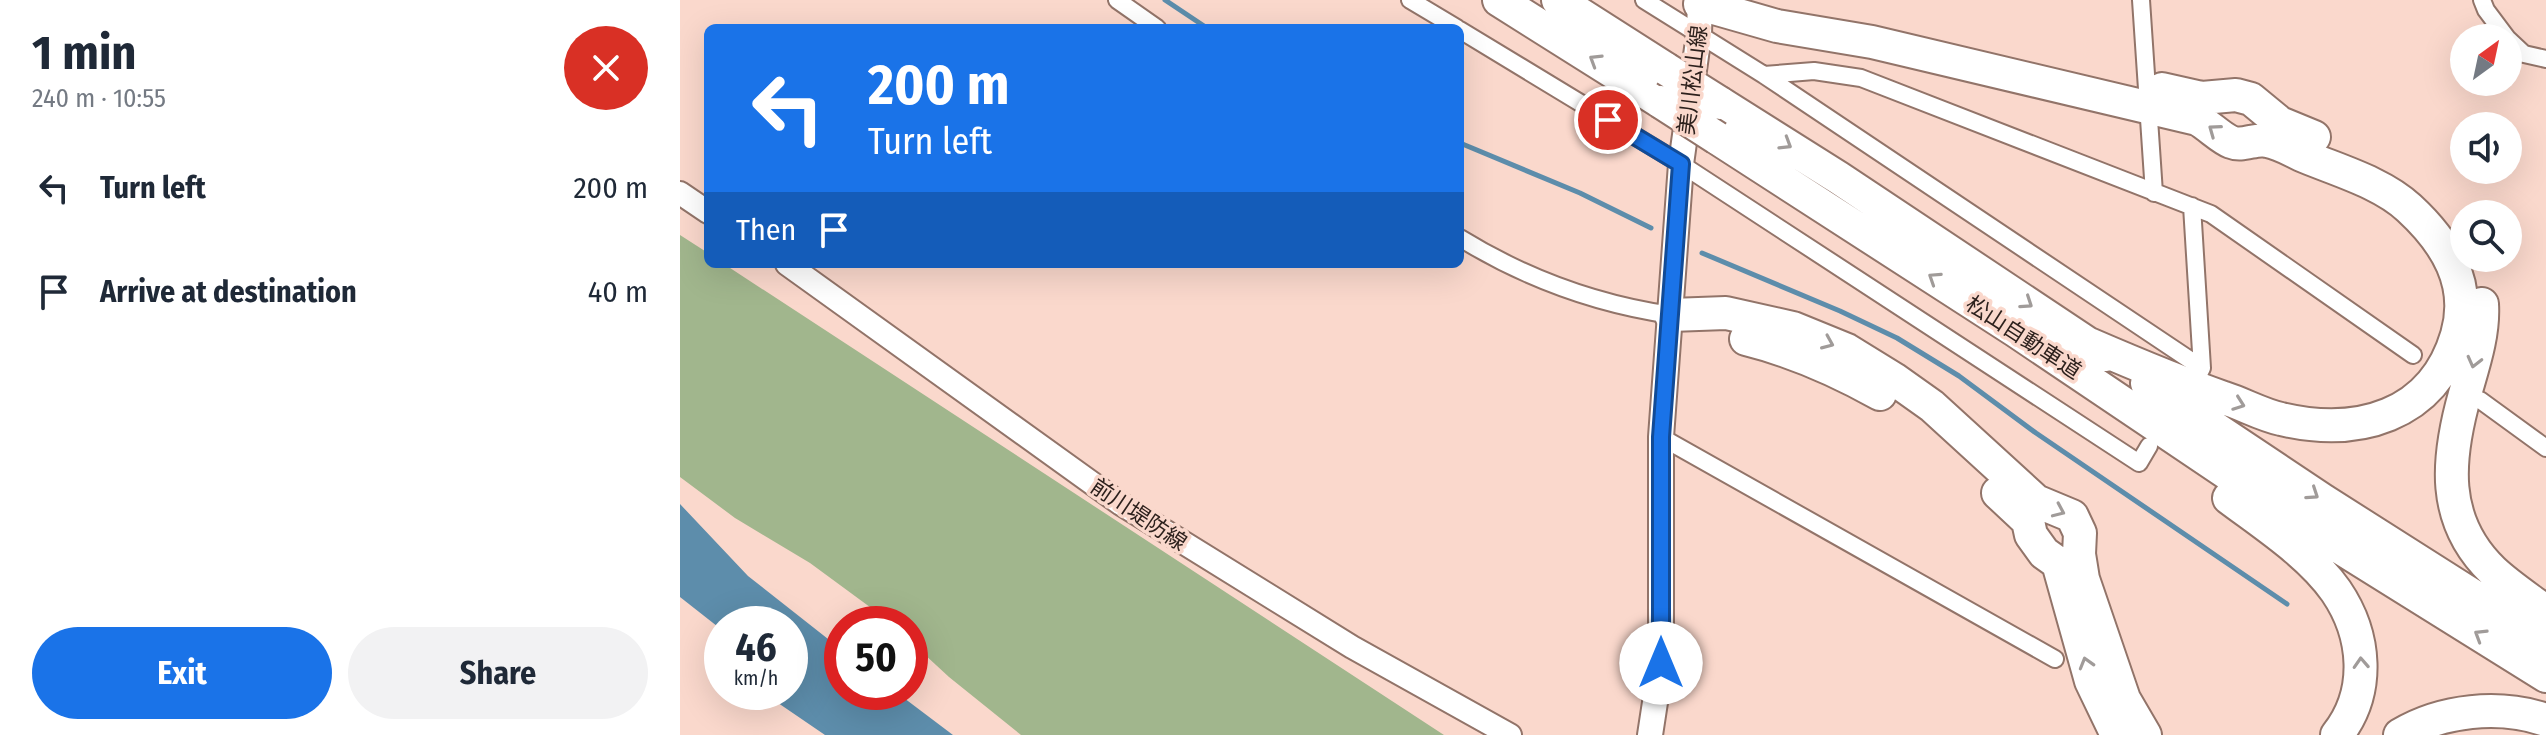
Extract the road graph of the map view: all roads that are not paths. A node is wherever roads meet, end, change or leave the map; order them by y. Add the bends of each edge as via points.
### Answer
1 (1117, 0) edge
2 (1410, 0) edge
3 (1499, 0) edge
4 (1558, 0) edge
5 (1644, 0) edge
6 (2141, 0) edge
7 (2482, 0) edge
8 (1700, 13) edge
9 (1151, 24) edge
10 (1450, 24) edge
11 (2497, 24) edge
12 (1464, 33) edge
13 (2522, 52) edge
14 (2546, 59) edge
15 (1764, 75) junction
16 (2147, 96) junction
17 (1681, 164) junction
18 (680, 193) edge
19 (2154, 193) junction
20 (2192, 206) junction
21 (704, 209) edge
22 (2450, 221) edge
23 (1464, 240) edge
24 (793, 268) edge
25 (2477, 272) edge
26 (1671, 315) junction
27 (2016, 331) junction
28 (2089, 344) junction
29 (2413, 355) dead end
30 (2480, 400) dead end
31 (1661, 437) junction
32 (2149, 446) dead end
33 (2546, 448) edge
34 (2546, 612) edge
35 (2546, 642) edge
36 (2055, 659) dead end
37 (2546, 676) edge
38 (2546, 720) edge
39 (1510, 735) edge
40 (1650, 735) edge
41 (2117, 735) edge
42 (2145, 735) edge
43 (2337, 735) edge
44 (2400, 735) edge

1 - 9 street
2 - 10 street
27 -> 3 highway, 松山自動車道, bridge
4 -> 28 highway, 松山自動車道, bridge
5 - 8 street
6 - 16 street
7 - 11 street
8 - 15 street
8 - 16 highway
8 - 17 main road, 美川松山線
12 - 17 street
13 - 14 street
15 - 19 street via 1814,71 1861,78
15 - 20 street via 2200,371
16 - 19 street
16 - 22 highway via 2251,99 2280,123 2416,185
28 -> 16 highway via 2280,419 2352,424 2382,419 2408,406 2452,352 2461,321 2461,284 2452,260 2406,205 2265,140 2230,142 2197,119
17 - 26 main road, 美川松山線
17 - 32 street via 2139,463
18 - 21 street
19 - 20 street
20 - 29 street
23 - 26 street via 1578,295
24 - 39 street, 前川堤防線 via 1121,504 1352,647
25 -> 34 highway via 2482,315 2452,449 2451,486 2469,541 2492,570
26 - 31 main road, 美川松山線
41 -> 26 highway via 2091,681 2058,563 2044,553 2028,521 2014,507 1893,401 1786,349
26 -> 42 highway via 1726,313 1793,328 1847,350 1932,406 2036,501 2072,516 2080,533 2083,579 2124,699
37 -> 27 highway, 松山自動車道 via 2307,527
43 -> 27 highway via 2361,681 2360,649 2335,590 2277,535
28 -> 35 highway, 松山自動車道
30 - 33 street
31 - 36 street
31 - 40 main road, 美川松山線 via 1661,663
38 - 44 highway via 2464,712

